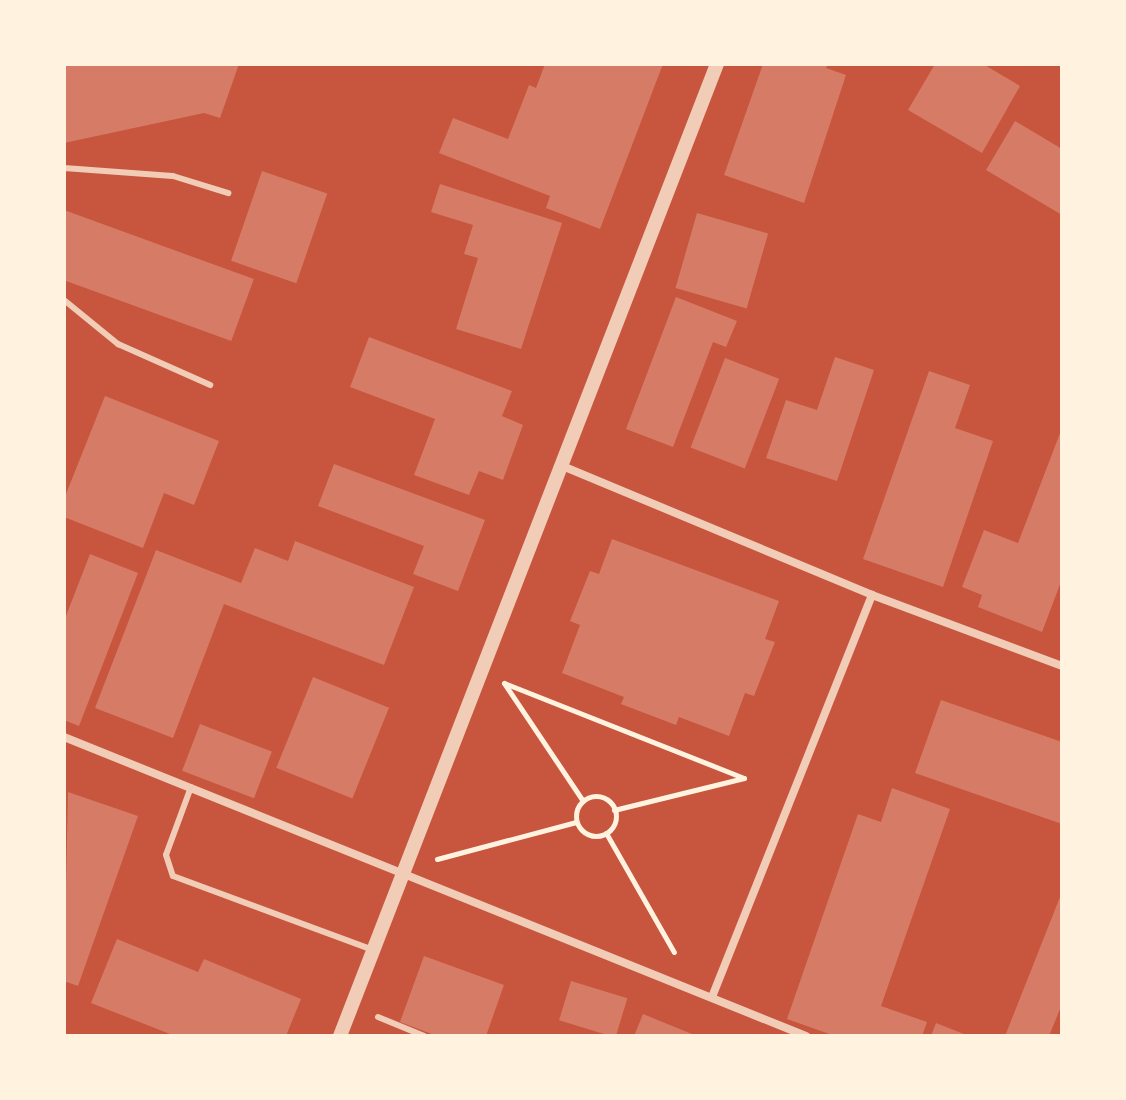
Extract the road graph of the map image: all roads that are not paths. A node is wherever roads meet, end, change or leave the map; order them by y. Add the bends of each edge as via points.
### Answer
1 (717, 64) edge
2 (64, 168) edge
3 (228, 193) dead end
4 (64, 300) edge
5 (210, 385) dead end
6 (560, 465) junction
7 (872, 595) junction
8 (1062, 666) edge
9 (64, 737) edge
10 (191, 787) junction
11 (404, 871) junction
12 (373, 950) junction
13 (712, 997) junction
14 (378, 1017) dead end
15 (340, 1036) edge
16 (424, 1036) edge
17 (806, 1036) edge

1 - 6 street
2 - 3 lane via 173,176
4 - 5 lane via 118,344
6 - 7 street
6 - 11 street
7 - 8 street
7 - 13 street
9 - 10 street
10 - 11 street
10 - 12 lane via 166,855 173,876
11 - 12 street
11 - 13 street
12 - 15 street
13 - 17 street
14 - 16 lane

